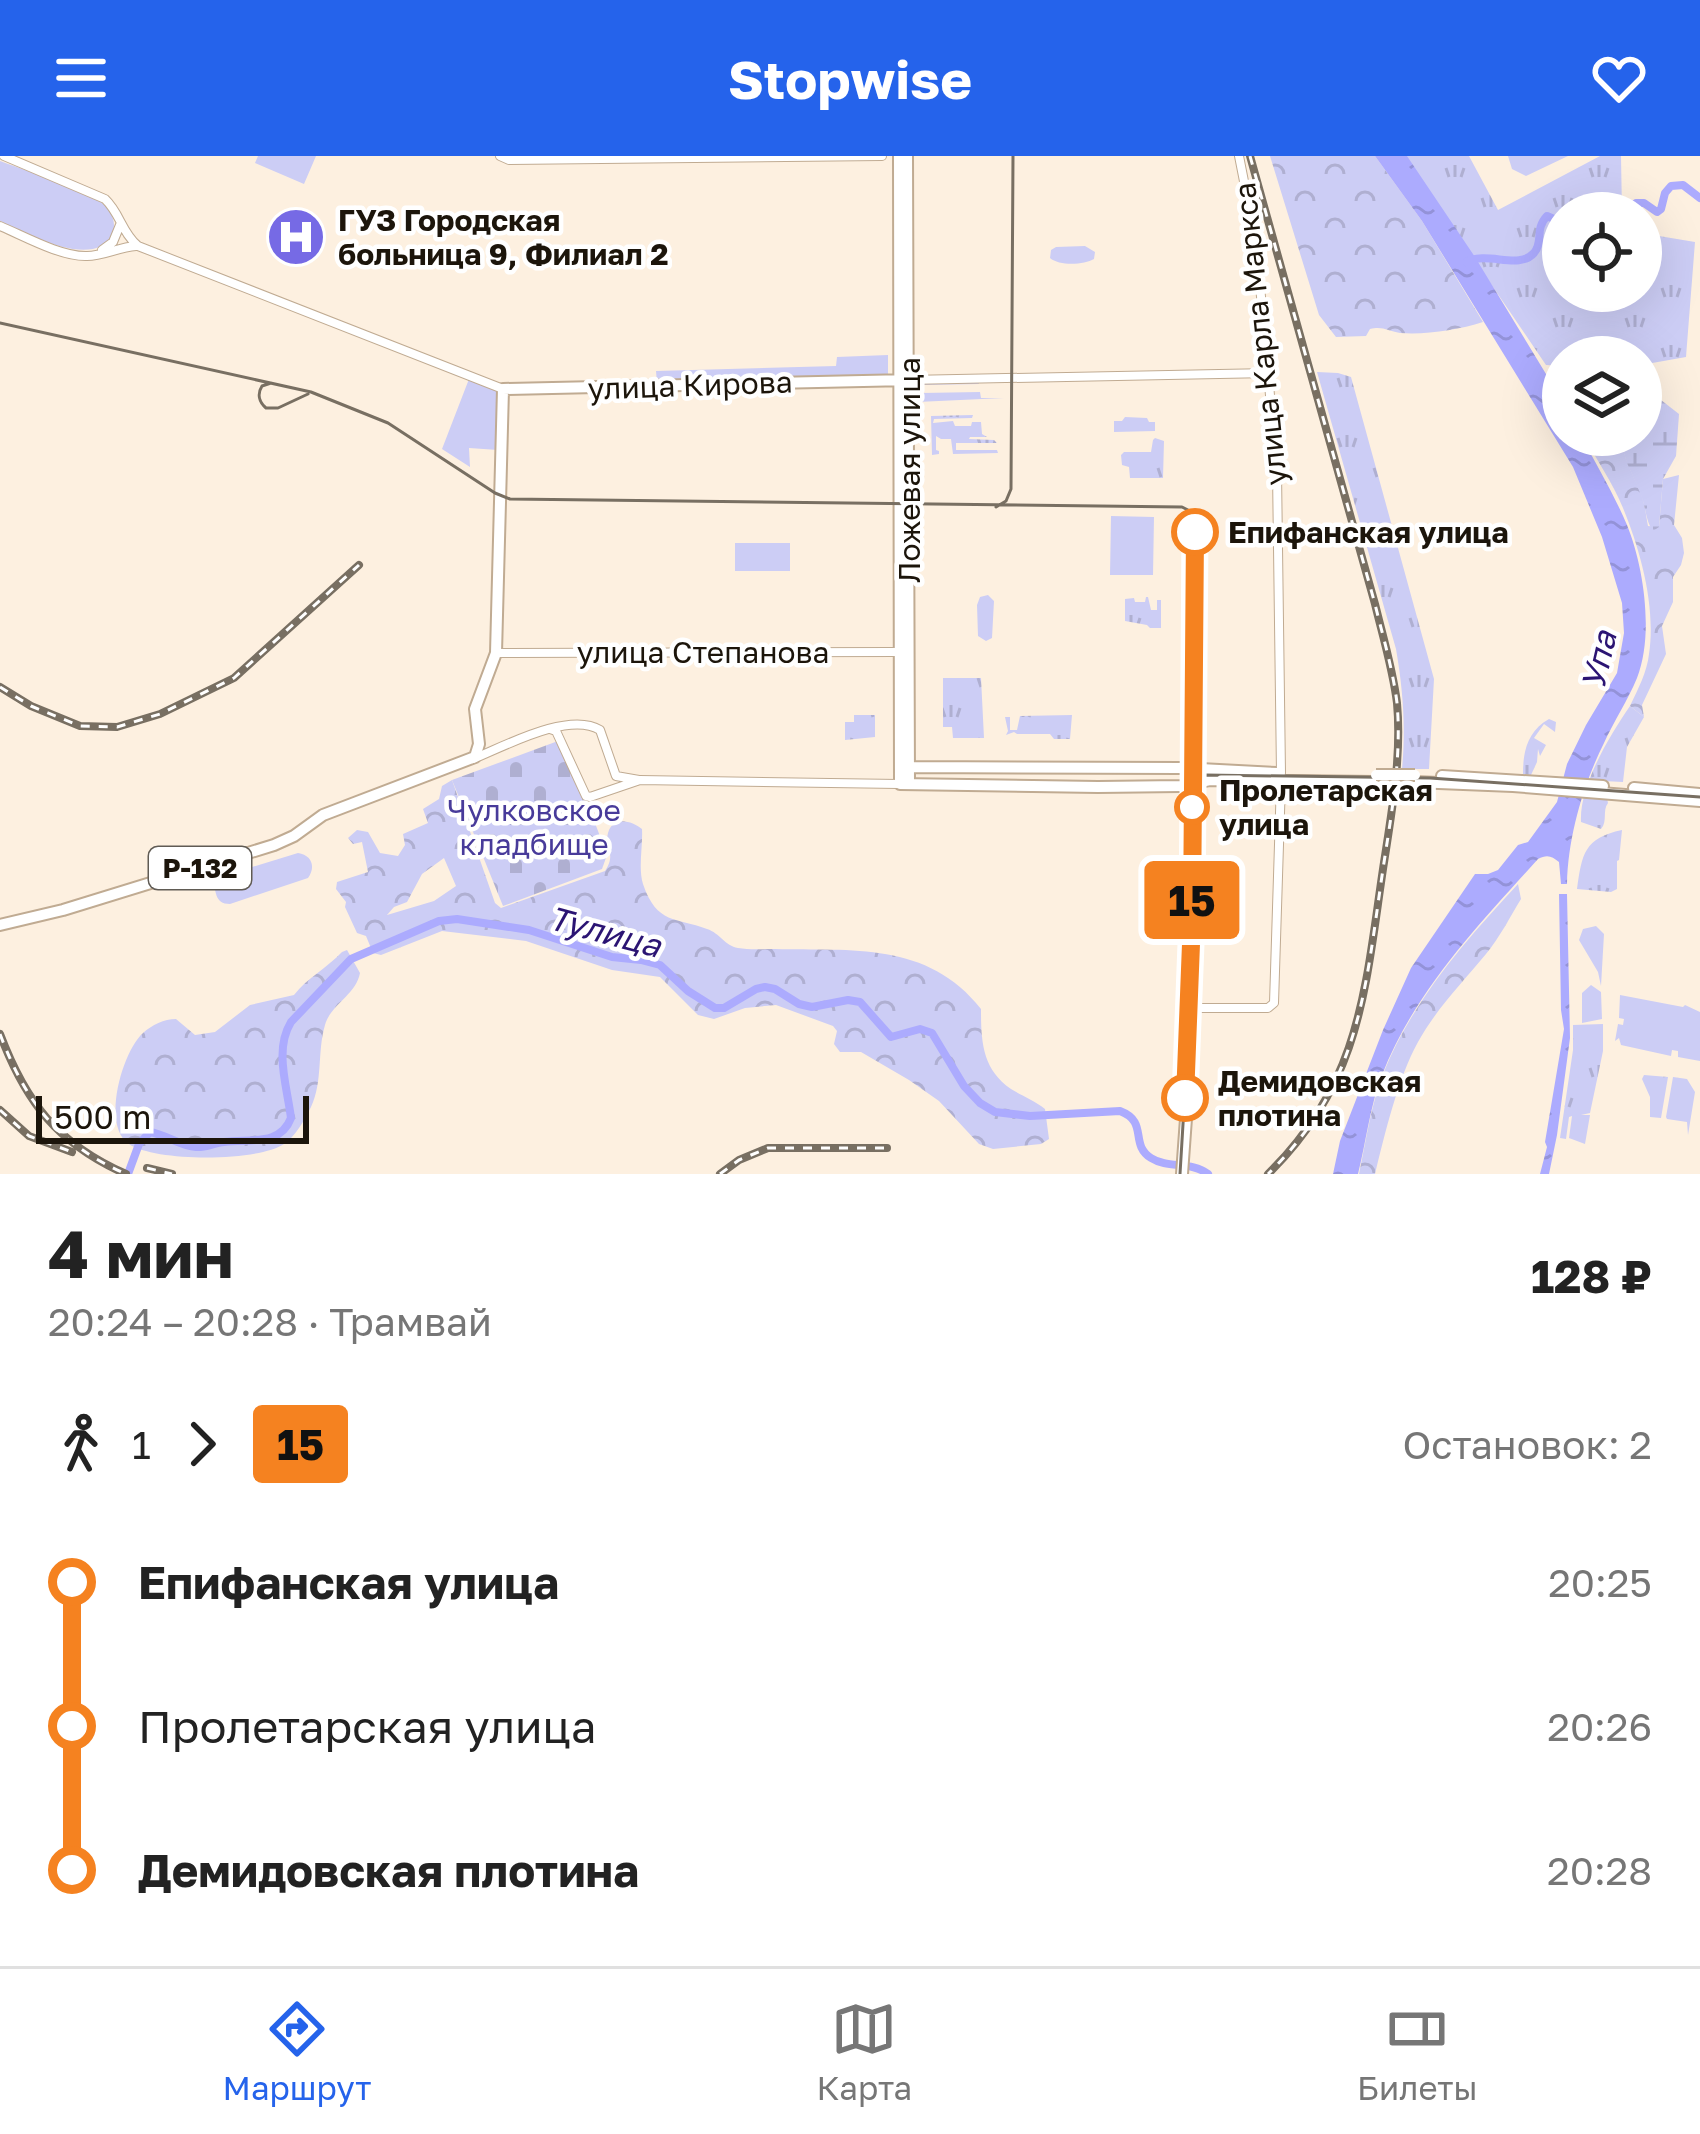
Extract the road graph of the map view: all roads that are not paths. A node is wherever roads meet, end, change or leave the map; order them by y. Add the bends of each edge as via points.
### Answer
1 (4, 156) edge
2 (882, 156) edge
3 (903, 156) edge
4 (1239, 156) edge
5 (504, 158) edge
6 (121, 224) junction
7 (0, 226) edge
8 (138, 246) junction
9 (91, 256) junction
10 (1270, 374) junction
11 (904, 380) junction
12 (503, 389) junction
13 (905, 652) junction
14 (496, 653) junction
15 (550, 729) junction
16 (479, 740) junction
17 (490, 752) junction
18 (472, 759) junction
19 (914, 767) junction
20 (1003, 768) junction
21 (1098, 768) junction
22 (614, 772) junction
23 (1192, 776) junction
24 (1281, 777) junction
25 (640, 780) junction
26 (909, 784) junction
27 (1003, 784) junction
28 (1098, 787) junction
29 (609, 791) junction
30 (1700, 798) edge
31 (0, 925) edge
32 (1190, 1008) junction
33 (1179, 1174) edge

1 - 6 street via 106,200
2 - 5 street
3 - 11 main road, Ложевая улица
4 - 10 street, улица Карла Маркса
6 - 8 street
6 - 9 street via 113,242
7 - 9 street
8 - 9 street
8 - 12 street, улица Кирова
10 - 11 street, улица Кирова
10 - 24 street, улица Карла Маркса
11 - 12 main road, улица Кирова
11 - 13 main road, Ложевая улица
12 - 14 main road
13 - 14 street, улица Степанова
13 - 19 main road, Ложевая улица
13 - 26 main road, Ложевая улица
14 - 16 main road via 475,709
15 - 17 street
15 - 22 street via 598,728
15 - 29 street via 586,796
16 - 17 street
16 - 18 main road
17 - 18 street
18 - 31 main road, Р-132 via 328,813 274,845
19 - 20 main road
19 - 26 main road, Ложевая улица
20 - 21 main road
20 - 27 main road
21 - 23 main road
21 - 28 main road
22 - 25 street
22 - 29 street
23 - 24 main road
23 - 28 main road via 1181,786
23 - 32 main road
24 - 30 main road, bridge via 1522,783
24 - 32 street, улица Карла Маркса via 1274,1003
25 - 26 street
25 - 29 street
26 - 27 main road
27 - 28 main road
32 - 33 main road

